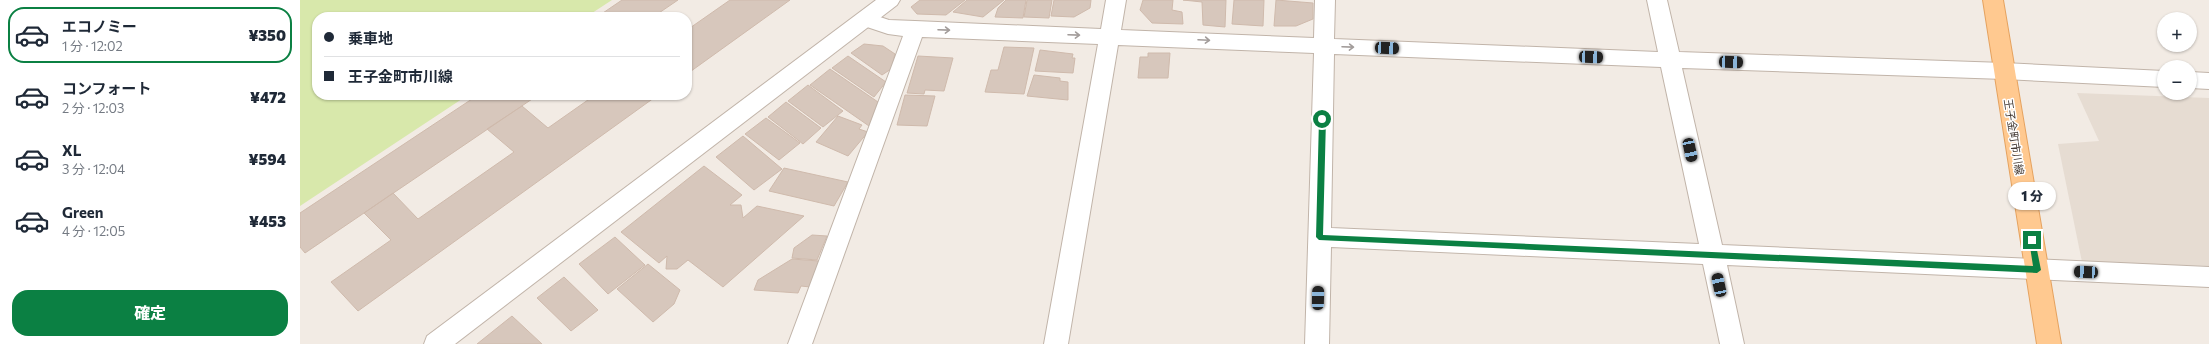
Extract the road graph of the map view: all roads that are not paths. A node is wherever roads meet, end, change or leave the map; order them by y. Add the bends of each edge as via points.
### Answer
1 (890, 0) edge
2 (1116, 0) edge
3 (1325, 0) edge
4 (1658, 0) edge
5 (1993, 0) edge
6 (865, 18) junction
7 (915, 29) junction
8 (1109, 36) junction
9 (1325, 46) junction
10 (1670, 60) junction
11 (2004, 71) junction
12 (2157, 79) edge
13 (2197, 80) edge
14 (2209, 81) edge
15 (1319, 237) junction
16 (1713, 256) junction
17 (2037, 270) junction
18 (2209, 277) edge
19 (436, 344) edge
20 (800, 344) edge
21 (1056, 344) edge
22 (1317, 344) edge
23 (1732, 344) edge
24 (2049, 344) edge

1 - 6 street
2 - 8 street
3 - 9 street
4 - 10 street
5 - 11 main road, 王子金町市川線
6 - 7 street via 888,27
6 - 19 street
7 -> 8 street
7 - 20 street
8 -> 9 street
8 - 21 street
9 -> 10 street
9 - 15 street
10 - 11 street
10 - 16 street
11 - 12 street
11 - 17 main road, 王子金町市川線
13 - 14 street
15 - 16 street
15 - 22 street
16 - 17 street
16 - 23 street
17 - 18 street
17 - 24 main road, 王子金町市川線

